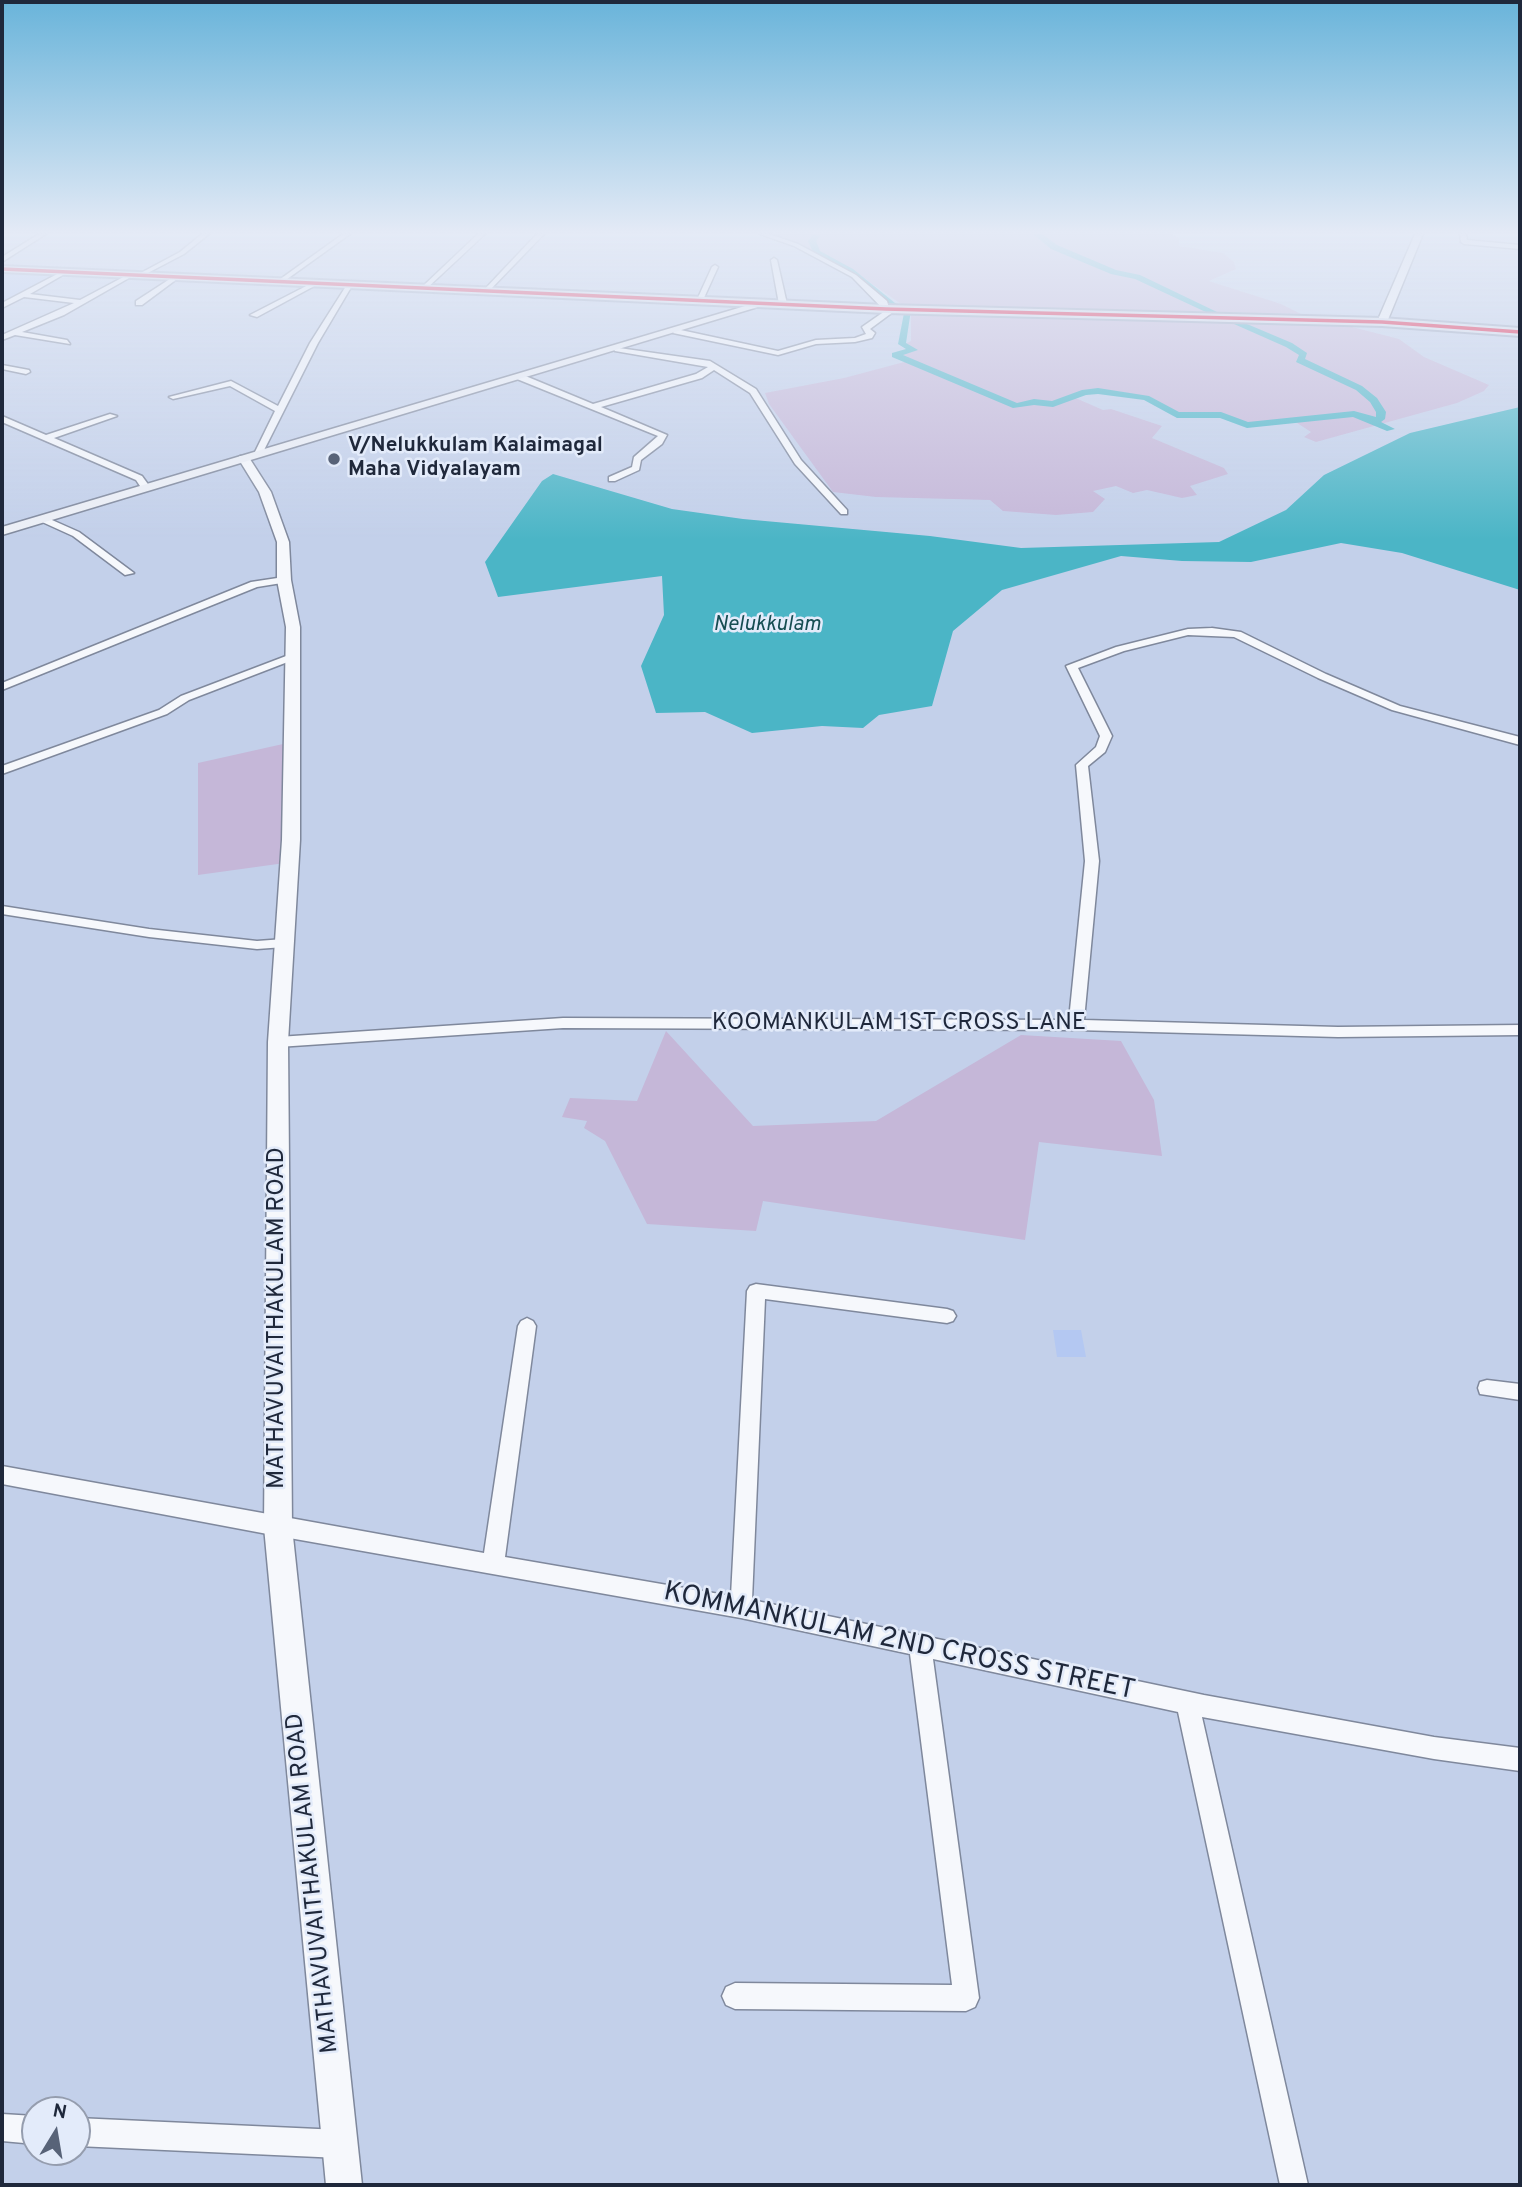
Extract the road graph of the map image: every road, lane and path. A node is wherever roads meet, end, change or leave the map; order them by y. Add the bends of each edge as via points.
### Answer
1 (32, 336) edge
2 (318, 336) edge
3 (660, 336) edge
4 (700, 336) edge
5 (869, 336) edge
6 (67, 342) dead end
7 (615, 349) junction
8 (715, 366) junction
9 (2, 367) edge
10 (26, 372) dead end
11 (520, 377) junction
12 (173, 397) dead end
13 (595, 406) junction
14 (281, 411) junction
15 (113, 416) dead end
16 (2, 419) edge
17 (45, 438) junction
18 (251, 456) junction
19 (612, 479) dead end
20 (145, 487) junction
21 (844, 512) dead end
22 (43, 519) junction
23 (2, 531) edge
24 (129, 573) dead end
25 (284, 580) junction
26 (294, 656) junction
27 (2, 687) edge
28 (1520, 741) edge
29 (2, 770) edge
30 (2, 910) edge
31 (284, 943) junction
32 (1076, 1024) junction
33 (1520, 1030) edge
34 (278, 1042) junction
35 (947, 1316) dead end
36 (527, 1326) dead end
37 (1487, 1388) dead end
38 (1520, 1392) edge
39 (2, 1475) edge
40 (278, 1527) junction
41 (493, 1565) junction
42 (741, 1608) junction
43 (920, 1646) junction
44 (1187, 1702) junction
45 (1520, 1759) edge
46 (736, 1996) dead end
47 (2, 2128) edge
48 (21, 2129) edge
49 (91, 2133) edge
50 (340, 2144) junction
51 (344, 2185) edge
52 (1294, 2185) edge

1 - 6 street
2 - 14 street
3 - 7 main road
4 - 5 street via 778,353 816,342
7 - 8 street
7 - 11 main road
8 - 13 street via 699,376
8 - 21 street via 760,398 798,462
9 - 10 street
11 - 13 street
11 - 18 main road
12 - 14 street via 231,383
13 - 19 street via 663,435 637,459 636,468
14 - 18 street
15 - 17 street
16 - 17 street
17 - 20 street via 139,478
18 - 20 main road
18 - 25 street, MATHAVUVAITHAKULAM ROAD via 283,542
20 - 22 main road
22 - 23 main road
22 - 24 street via 76,534
25 - 26 street, MATHAVUVAITHAKULAM ROAD
25 - 27 street via 255,584
26 - 29 street via 185,698 163,712
26 - 31 street, MATHAVUVAITHAKULAM ROAD
28 - 32 street via 1396,708 1237,634 1188,632 1072,666 1106,736 1101,749 1082,765 1092,861
30 - 31 street via 149,933 257,945
31 - 34 street, MATHAVUVAITHAKULAM ROAD
32 - 33 street, KOOMANKULAM 1ST CROSS LANE via 1338,1032
32 - 34 street, KOOMANKULAM 1ST CROSS LANE via 564,1023
34 - 40 street, MATHAVUVAITHAKULAM ROAD
35 - 42 street via 756,1291
36 - 41 street
37 - 38 street
39 - 40 street, KOMMANKULAM 2ND CROSS STREET
40 - 41 street, KOMMANKULAM 2ND CROSS STREET
40 - 50 street, MATHAVUVAITHAKULAM ROAD
41 - 42 street, KOMMANKULAM 2ND CROSS STREET
42 - 43 street, KOMMANKULAM 2ND CROSS STREET
43 - 44 street, KOMMANKULAM 2ND CROSS STREET
43 - 46 street via 966,1998
44 - 45 street, KOMMANKULAM 2ND CROSS STREET via 1434,1748
44 - 52 street
47 - 48 street
49 - 50 street
50 - 51 street, MATHAVUVAITHAKULAM ROAD

